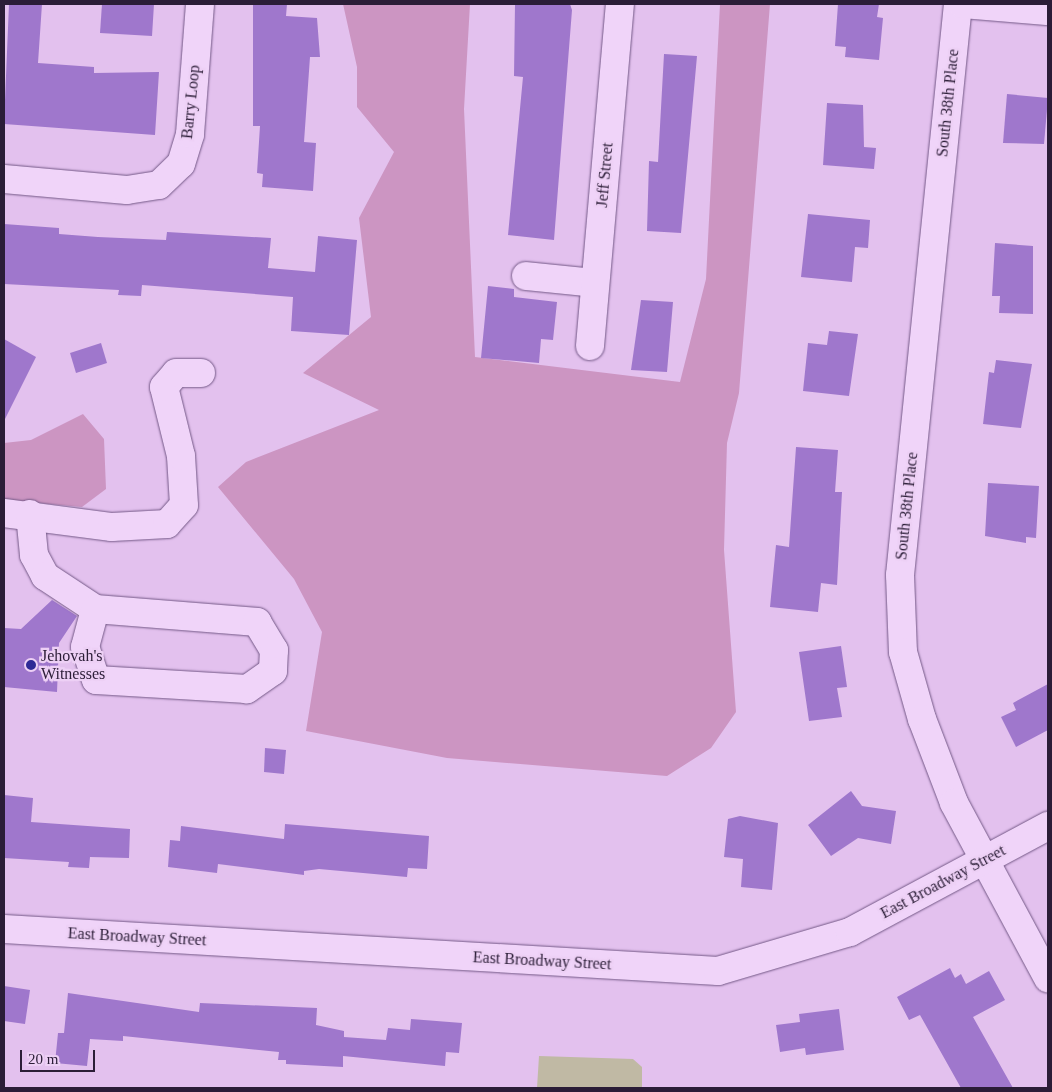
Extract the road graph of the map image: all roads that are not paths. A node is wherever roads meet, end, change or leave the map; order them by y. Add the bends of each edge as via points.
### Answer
1 (200, 4) edge
2 (620, 4) edge
3 (960, 4) edge
4 (1048, 11) edge
5 (4, 179) edge
6 (526, 276) dead end
7 (595, 283) junction
8 (590, 346) dead end
9 (201, 373) dead end
10 (17, 514) edge
11 (95, 609) junction
12 (1048, 826) edge
13 (985, 858) junction
14 (4, 929) edge
15 (1048, 978) edge

1 - 5 street, Barry Loop via 190,134 181,164 159,185 127,190
2 - 7 street, Jeff Street
3 - 4 street
3 - 13 street, South 38th Place via 900,575 903,652 922,719 954,803
6 - 7 street
7 - 8 street, Jeff Street
9 - 10 street via 176,373 164,387 182,456 184,505 168,524 112,527
10 - 11 street via 45,576
11 - 11 street via 85,647 96,680 247,689 273,671 274,650 257,622
12 - 13 street, East Broadway Street
13 - 14 street, East Broadway Street via 850,932 718,971
13 - 15 street, South 38th Place

